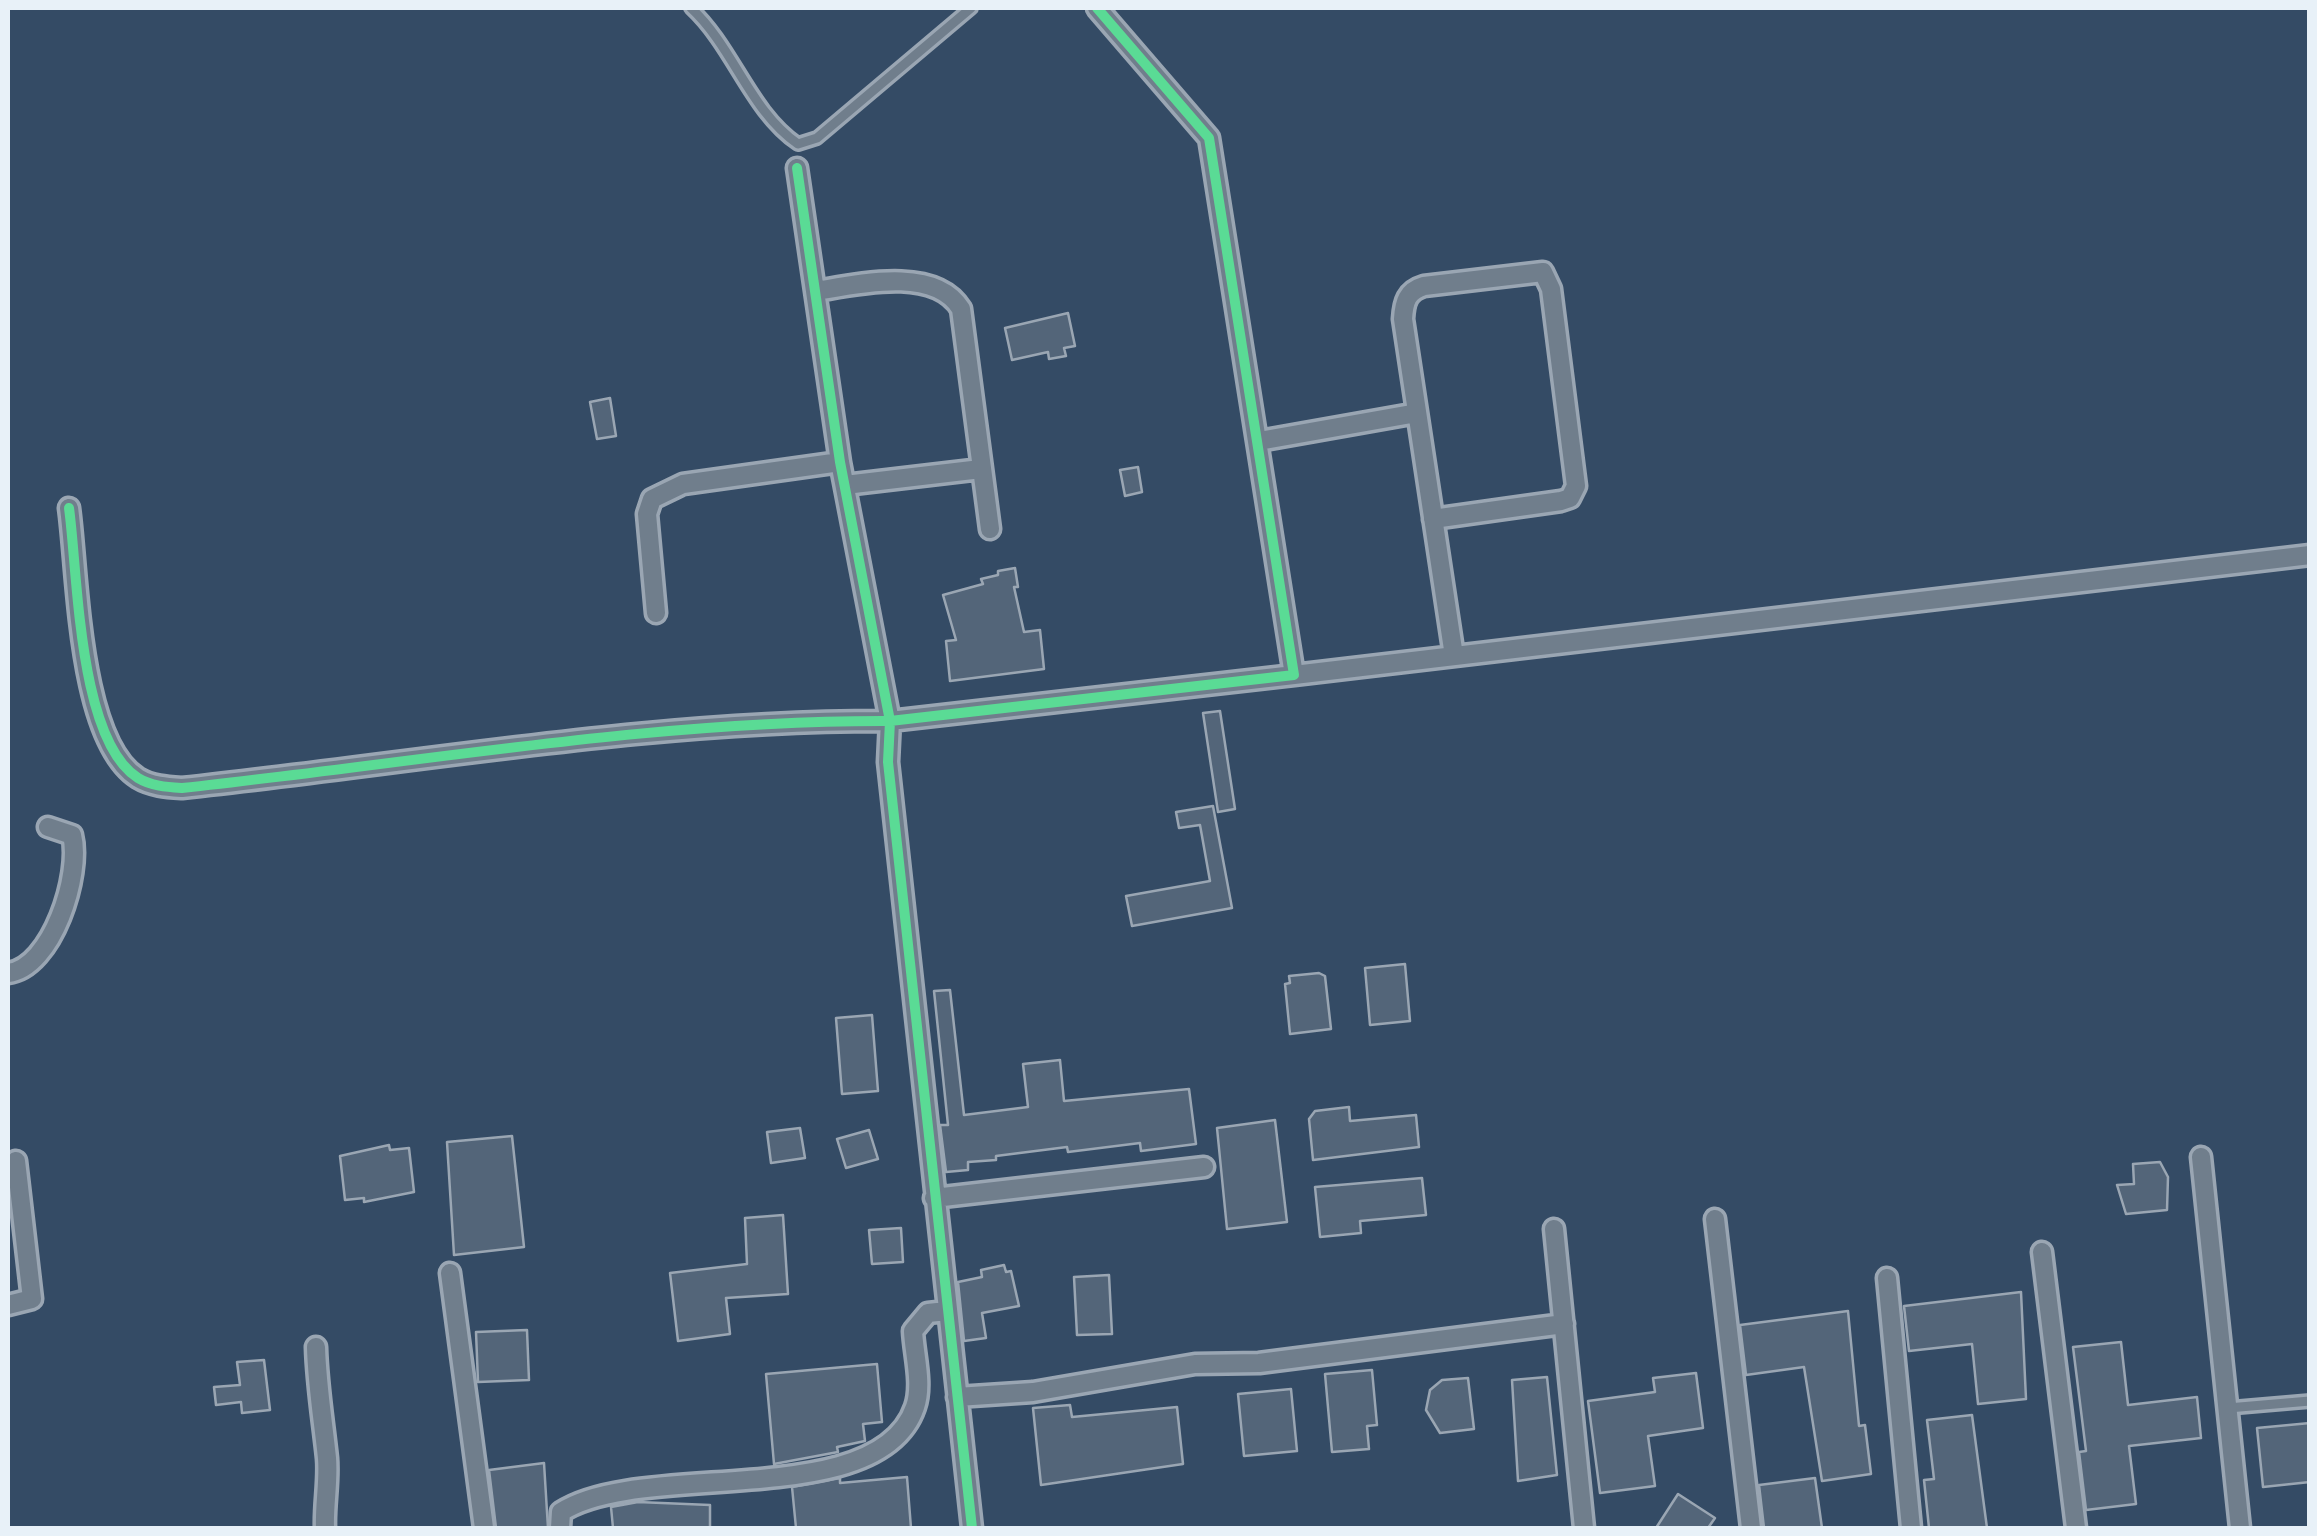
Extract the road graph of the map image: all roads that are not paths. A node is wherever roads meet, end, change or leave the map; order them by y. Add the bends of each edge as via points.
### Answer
1 (692, 8) edge
2 (972, 8) edge
3 (1097, 8) edge
4 (797, 168) dead end
5 (817, 292) junction
6 (1417, 414) junction
7 (1259, 441) junction
8 (840, 462) junction
9 (982, 468) junction
10 (845, 485) junction
11 (70, 508) dead end
12 (1433, 520) junction
13 (990, 529) dead end
14 (2310, 555) edge
15 (656, 613) dead end
16 (1454, 656) junction
17 (1294, 675) junction
18 (890, 721) junction
19 (48, 827) dead end
20 (8, 973) edge
21 (2202, 1157) dead end
22 (16, 1161) dead end
23 (1204, 1167) dead end
24 (934, 1198) junction
25 (1716, 1219) dead end
26 (1554, 1229) dead end
27 (2042, 1252) dead end
28 (450, 1273) dead end
29 (1887, 1278) dead end
30 (8, 1305) edge
31 (946, 1310) junction
32 (1564, 1324) junction
33 (316, 1347) dead end
34 (957, 1398) junction
35 (2310, 1401) edge
36 (2228, 1408) junction
37 (325, 1528) edge
38 (484, 1528) edge
39 (560, 1528) edge
40 (972, 1528) edge
41 (1584, 1528) edge
42 (1752, 1528) edge
43 (1911, 1528) edge
44 (2076, 1528) edge
45 (2240, 1528) edge

1 - 2 lane via 716,30 776,129 798,144 817,138
3 - 7 street via 1209,138
4 - 5 street
5 - 8 street
5 - 9 street via 896,282 953,296 961,308
6 - 7 street
6 - 12 street
6 - 12 street via 1403,319 1408,296 1424,286 1543,272 1551,289 1576,486 1561,501
7 - 17 street
8 - 10 street
8 - 15 street via 682,484 652,499
9 - 10 street
9 - 13 street
10 - 18 street
11 - 18 street via 91,688 113,751 152,784 182,788 802,721
12 - 16 street
14 - 16 street
16 - 17 street
17 - 18 street
18 - 24 street via 888,762
19 - 20 street via 72,835 73,876 48,946 34,963
21 - 36 street
22 - 30 street via 32,1299
23 - 24 street
24 - 31 street
25 - 42 street
26 - 32 street
27 - 44 street
28 - 38 street
29 - 43 street
31 - 34 street
31 - 39 street via 928,1313 913,1331 914,1411 903,1428 859,1458 785,1476 599,1494 561,1512
32 - 34 street
32 - 41 street
33 - 37 street via 327,1462
34 - 40 street
35 - 36 lane
36 - 45 street

